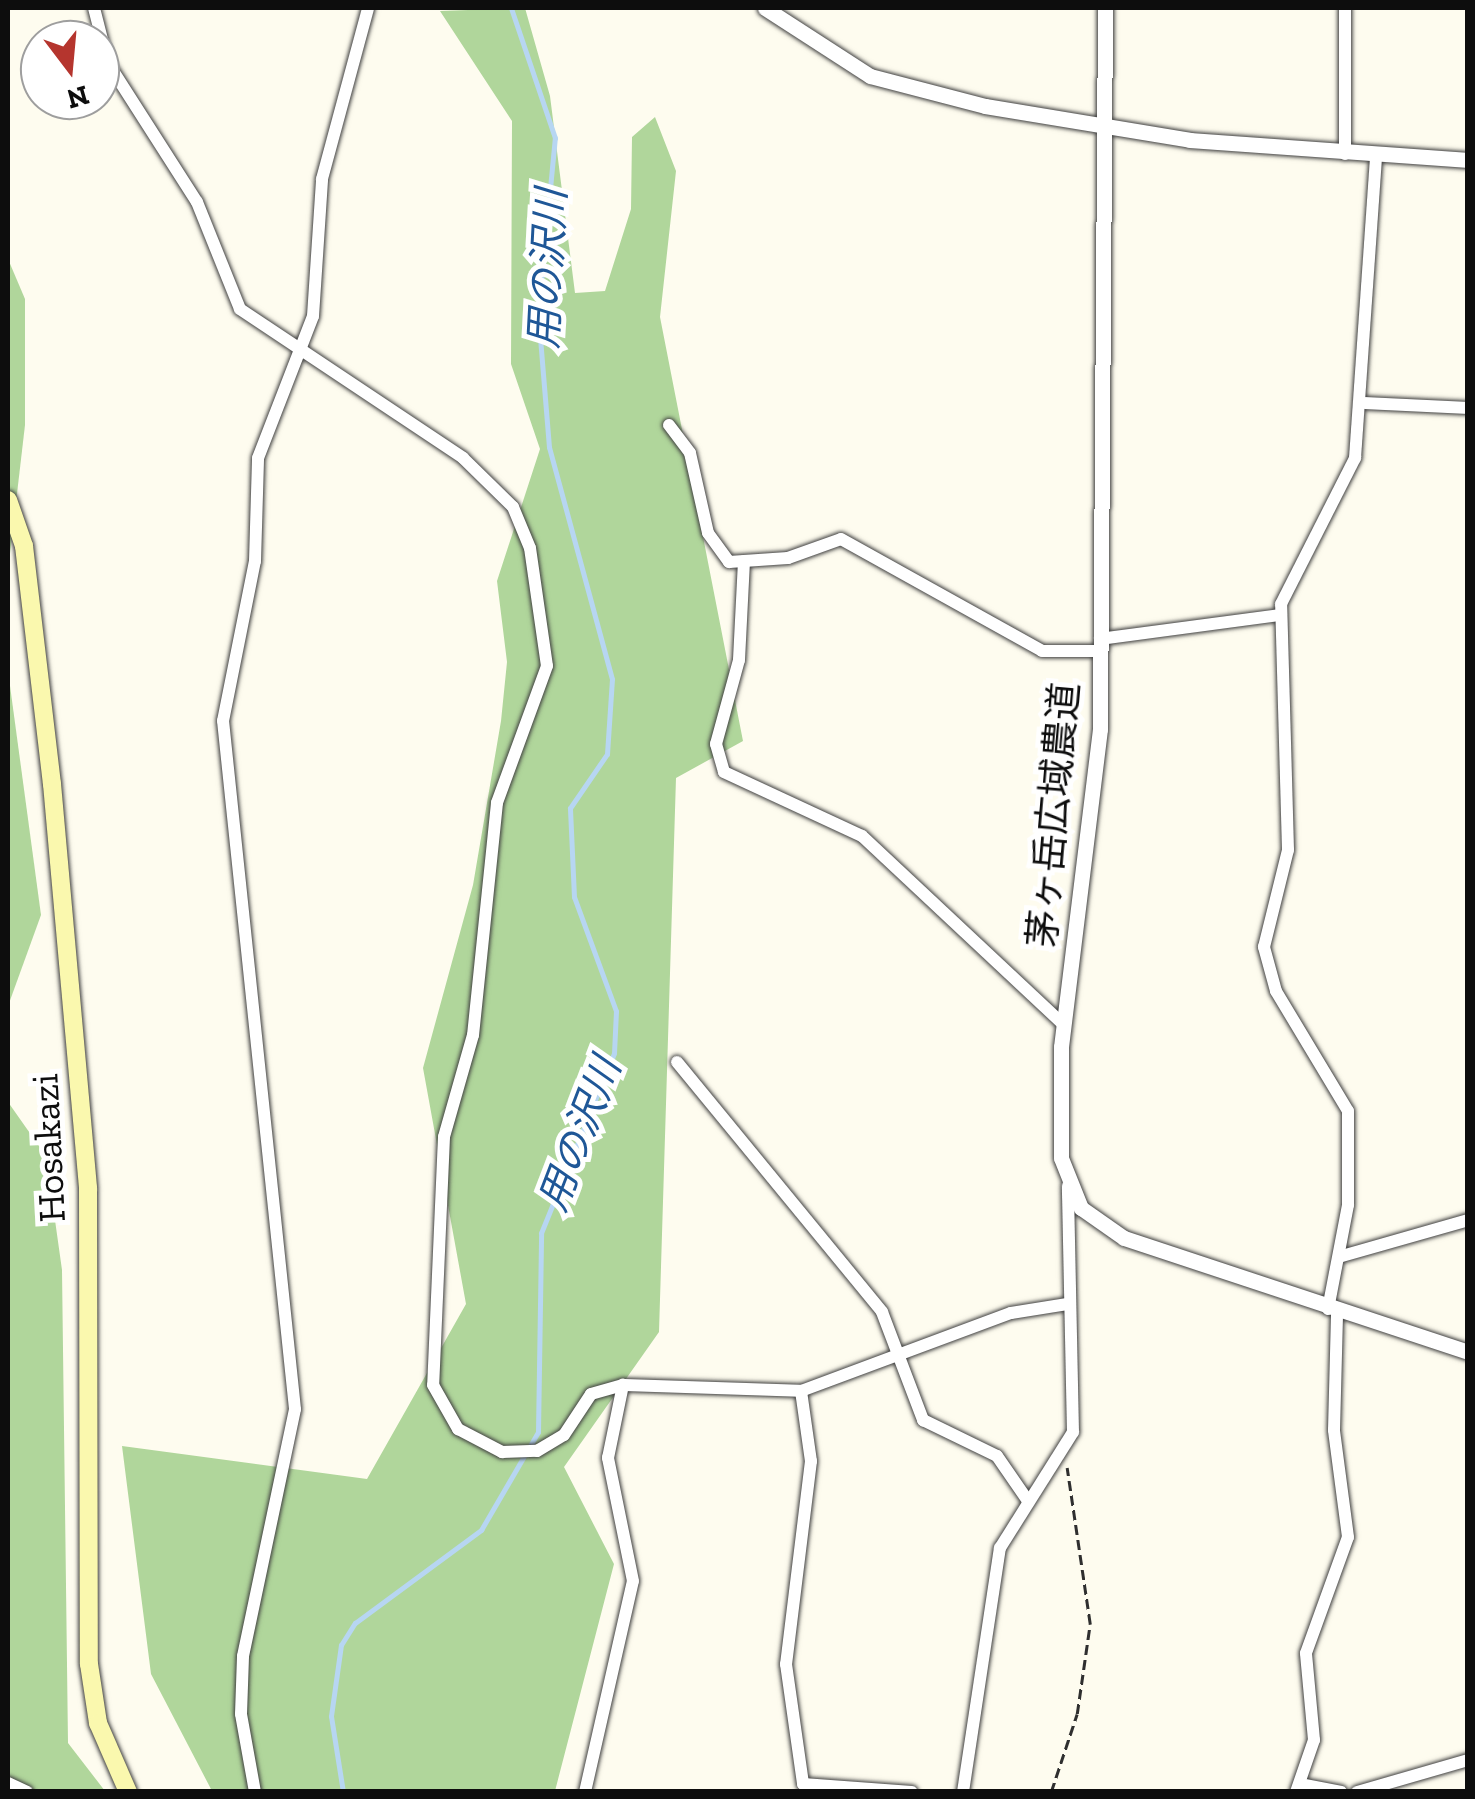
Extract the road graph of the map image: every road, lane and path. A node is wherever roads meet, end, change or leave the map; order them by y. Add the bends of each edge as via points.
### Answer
1 (94, 8) edge
2 (368, 8) edge
3 (765, 8) edge
4 (1104, 8) edge
5 (1345, 8) edge
6 (1104, 130) junction
7 (1345, 154) junction
8 (1376, 155) junction
9 (1468, 160) edge
10 (299, 353) junction
11 (1365, 403) junction
12 (1468, 408) edge
13 (669, 425) dead end
14 (8, 500) edge
15 (744, 561) junction
16 (1280, 615) junction
17 (1100, 645) junction
18 (1064, 1025) junction
19 (676, 1062) dead end
20 (1068, 1186) junction
21 (1468, 1220) edge
22 (1342, 1256) junction
23 (1067, 1304) junction
24 (1332, 1311) junction
25 (900, 1350) junction
26 (1468, 1352) edge
27 (623, 1385) junction
28 (801, 1391) junction
29 (1065, 1457) junction
30 (1028, 1500) junction
31 (1468, 1760) edge
32 (8, 1783) edge
33 (1298, 1788) edge
34 (27, 1792) edge
35 (128, 1792) edge
36 (255, 1792) edge
37 (585, 1792) edge
38 (912, 1792) edge
39 (963, 1792) edge
40 (1052, 1792) edge
41 (1342, 1792) edge
42 (1356, 1792) edge

1 - 10 street via 108,63 213,232 232,296
2 - 10 street via 322,179 320,278
3 - 6 street via 870,76
4 - 6 street, 茅ヶ岳広域農道
5 - 7 street
6 - 7 street
6 - 17 street, 茅ヶ岳広域農道
7 - 8 street
8 - 9 street
8 - 11 street
10 - 27 street via 502,493 530,548 540,596 548,666 497,803 473,1035 444,1137 433,1385 458,1428 502,1452 537,1451 564,1435 590,1394
10 - 36 street via 258,458 255,560 222,720 295,1409 243,1656
11 - 12 street
11 - 16 street via 1346,490
13 - 15 street via 690,452 720,556
14 - 35 main road, Hosakazi via 24,546 52,784 88,1188 90,1664 98,1723
15 - 17 street via 841,540 1042,650
15 - 18 street via 740,660 716,744 724,772 862,836
16 - 17 street
16 - 22 street via 1288,850 1264,947 1276,991 1348,1111
17 - 18 street, 茅ヶ岳広域農道 via 1095,813
18 - 20 street, 茅ヶ岳広域農道 via 1059,1111
19 - 25 street via 826,1238
20 - 23 street
20 - 24 street via 1096,1224 1124,1238
21 - 22 street
22 - 24 street
23 - 25 street
23 - 29 street via 1073,1432
24 - 26 street
24 - 33 street via 1334,1430 1348,1537 1306,1652 1314,1740
25 - 28 street
25 - 30 street via 922,1420 997,1456
27 - 28 street
27 - 37 street via 608,1458 633,1581
28 - 38 street via 811,1462 786,1664 802,1784
29 - 30 street
29 - 40 path via 1090,1624 1077,1714
30 - 39 street via 991,1579
31 - 42 street
32 - 34 street
33 - 41 street

